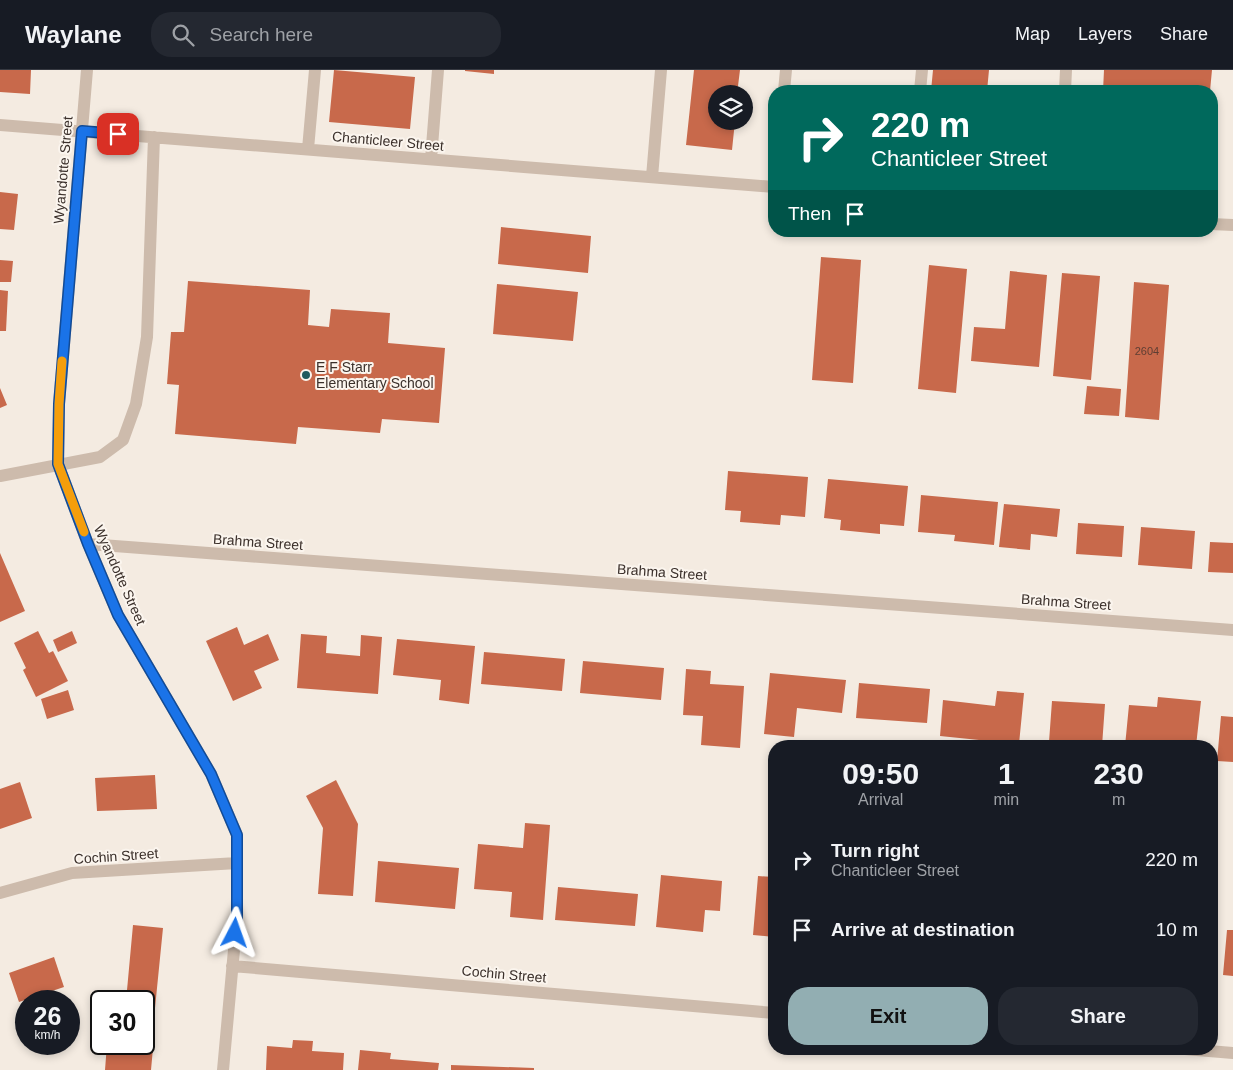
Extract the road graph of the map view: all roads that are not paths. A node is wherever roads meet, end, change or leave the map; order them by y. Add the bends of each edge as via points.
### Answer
1 (87, 70) edge
2 (315, 70) edge
3 (438, 70) edge
4 (661, 70) edge
5 (786, 70) edge
6 (922, 70) edge
7 (1066, 70) edge
8 (785, 85) edge
9 (921, 85) edge
10 (1065, 85) edge
11 (0, 124) edge
12 (82, 131) junction
13 (154, 137) junction
14 (308, 149) junction
15 (431, 159) junction
16 (652, 177) junction
17 (768, 186) edge
18 (1218, 224) edge
19 (1233, 225) edge
20 (58, 464) junction
21 (0, 476) edge
22 (88, 544) junction
23 (1233, 630) edge
24 (238, 863) junction
25 (0, 893) edge
26 (232, 966) junction
27 (768, 1012) edge
28 (1218, 1052) edge
29 (1233, 1053) edge
30 (223, 1070) edge

1 - 12 street, Wyandotte Street
2 - 14 street
3 - 15 street
4 - 16 street
5 - 8 street
6 - 9 street
7 - 10 street
11 - 12 street, Chanticleer Street
12 - 13 street, Chanticleer Street
12 - 20 street, Wyandotte Street via 59,404
13 - 14 street, Chanticleer Street
13 - 20 street via 147,337 136,404 123,440 100,457
14 - 15 street, Chanticleer Street
15 - 16 street, Chanticleer Street
16 - 17 street, Chanticleer Street
18 - 19 street
20 - 21 street
20 - 22 street, Wyandotte Street
22 - 23 street, Brahma Street
22 - 24 street, Wyandotte Street via 118,615 211,774 237,835
24 - 25 street, Cochin Street via 72,873
24 - 26 street, Wyandotte Street
26 - 27 street, Cochin Street
26 - 30 street, Wyandotte Street
28 - 29 street

